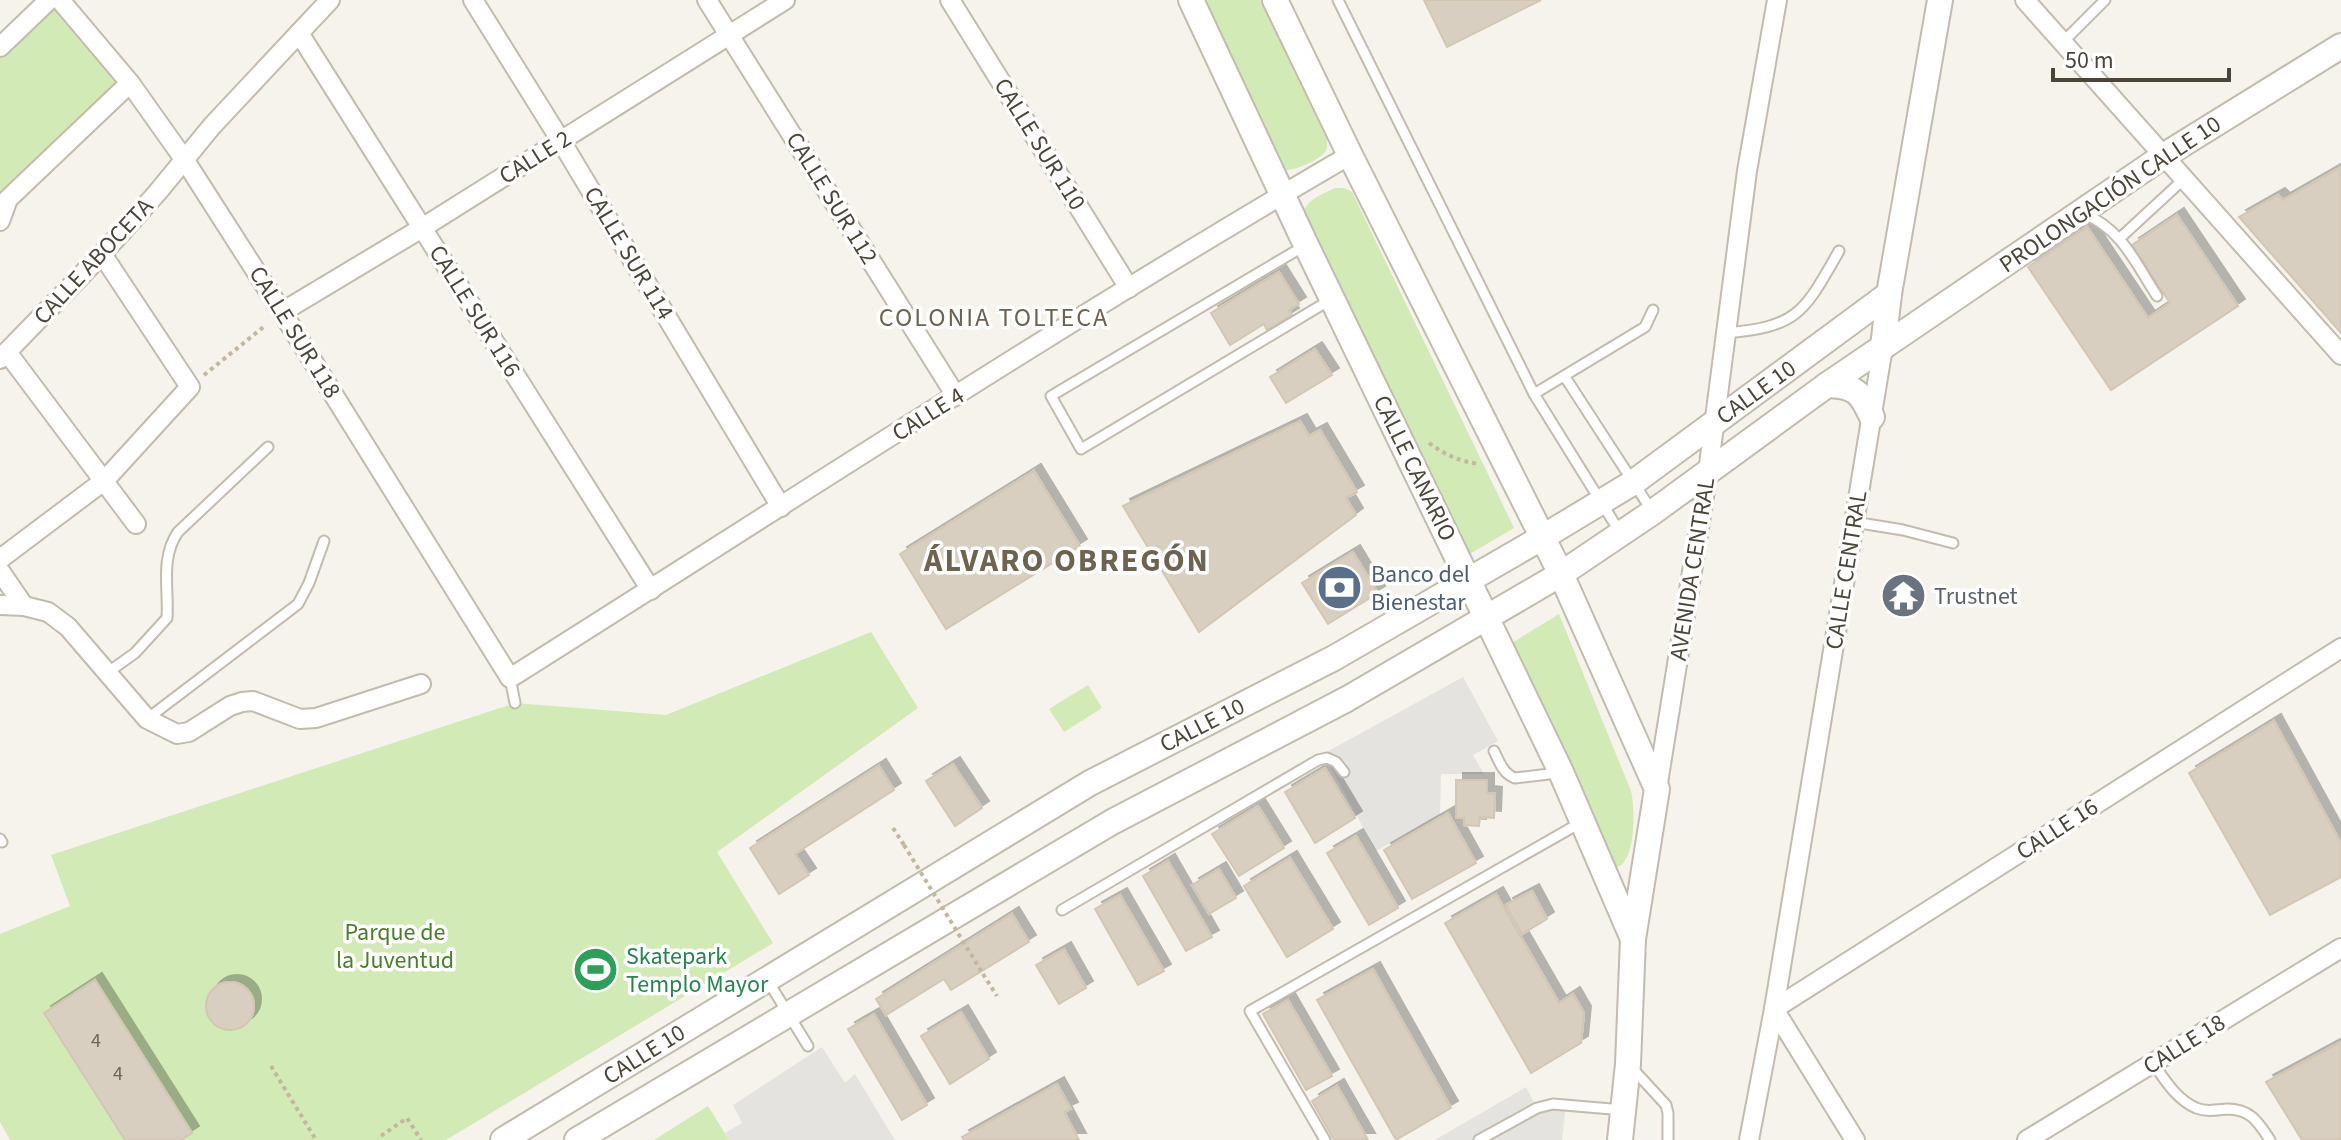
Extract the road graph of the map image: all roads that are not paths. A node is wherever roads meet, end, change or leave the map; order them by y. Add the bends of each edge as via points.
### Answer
1 (49, 0) edge
2 (60, 0) edge
3 (330, 0) edge
4 (473, 0) edge
5 (707, 0) edge
6 (785, 0) edge
7 (950, 0) edge
8 (1191, 0) edge
9 (1275, 0) edge
10 (1338, 0) edge
11 (1777, 0) edge
12 (1940, 0) edge
13 (2025, 0) edge
14 (2105, 0) edge
15 (299, 33) junction
16 (729, 34) junction
17 (2063, 42) junction
18 (0, 47) edge
19 (2338, 50) edge
20 (130, 83) junction
21 (561, 141) junction
22 (1350, 155) junction
23 (2165, 155) junction
24 (184, 159) junction
25 (2185, 178) junction
26 (1283, 194) junction
27 (4, 200) edge
28 (2080, 213) junction
29 (0, 221) edge
30 (422, 228) junction
31 (2120, 238) junction
32 (1306, 245) junction
33 (1839, 251) dead end
34 (102, 254) junction
35 (1129, 288) junction
36 (1889, 294) junction
37 (2157, 296) dead end
38 (1333, 299) junction
39 (1653, 310) dead end
40 (275, 317) junction
41 (1725, 333) junction
42 (1883, 347) junction
43 (2341, 355) edge
44 (4, 356) edge
45 (1565, 377) junction
46 (1827, 385) junction
47 (1534, 394) junction
48 (956, 396) junction
49 (1872, 417) junction
50 (1713, 423) junction
51 (268, 447) dead end
52 (1708, 472) junction
53 (105, 480) junction
54 (1634, 482) junction
55 (1601, 502) junction
56 (781, 507) junction
57 (1653, 512) junction
58 (1854, 522) junction
59 (136, 524) dead end
60 (1622, 534) junction
61 (1543, 537) junction
62 (324, 541) dead end
63 (1953, 543) dead end
64 (0, 559) edge
65 (0, 571) edge
66 (1561, 574) junction
67 (1469, 581) junction
68 (651, 590) junction
69 (0, 605) edge
70 (24, 606) junction
71 (1488, 618) junction
72 (2341, 648) edge
73 (107, 673) junction
74 (510, 678) junction
75 (421, 684) dead end
76 (515, 703) dead end
77 (147, 719) junction
78 (1494, 751) dead end
79 (1344, 772) dead end
80 (1561, 772) junction
81 (1657, 789) junction
82 (1583, 821) junction
83 (1062, 910) dead end
84 (1633, 939) junction
85 (2341, 948) edge
86 (766, 978) junction
87 (1774, 1009) junction
88 (789, 1012) junction
89 (808, 1046) dead end
90 (2153, 1063) junction
91 (1628, 1064) junction
92 (1623, 1110) junction
93 (503, 1140) edge
94 (577, 1140) edge
95 (1325, 1140) edge
96 (1479, 1140) edge
97 (1620, 1140) edge
98 (1668, 1140) edge
99 (1749, 1140) edge
100 (1855, 1140) edge
101 (2027, 1140) edge
102 (2270, 1140) edge

1 - 18 street
2 - 20 street, CALLE SUR 118
3 - 15 street, CALLE ABOCETA
4 - 21 street, CALLE SUR 114
5 - 16 street, CALLE SUR 112
6 - 16 street, CALLE 2
7 - 35 street, CALLE SUR 110
8 - 26 street, CALLE CANARIO
9 - 22 street
10 - 47 lane
11 - 41 street, AVENIDA CENTRAL
12 - 36 street, CALLE CENTRAL
13 - 17 street
14 - 17 lane
15 - 24 street, CALLE ABOCETA
15 - 30 street, CALLE SUR 116
16 - 21 street, CALLE 2
16 - 48 street, CALLE SUR 112
17 - 23 street
19 - 23 street, PROLONGACIÓN CALLE 10
20 - 24 street, CALLE SUR 118
20 - 27 street
21 - 30 street, CALLE 2
21 - 56 street, CALLE SUR 114
22 - 26 street, CALLE 4
22 - 61 street
23 - 25 street
23 - 28 street, PROLONGACIÓN CALLE 10
24 - 34 street, CALLE ABOCETA
24 - 40 street, CALLE SUR 118
25 - 31 lane
25 - 43 street
26 - 32 street, CALLE CANARIO
26 - 35 street, CALLE 4
27 - 29 street
28 - 31 lane
28 - 42 street, PROLONGACIÓN CALLE 10
30 - 40 street, CALLE 2
30 - 68 street, CALLE SUR 116
31 - 37 lane
32 - 38 street, CALLE CANARIO
32 - 38 lane via 1051,396 1081,449
33 - 41 lane via 1798,312 1784,322
34 - 44 street, CALLE ABOCETA
34 - 53 street via 190,387
35 - 48 street, CALLE 4
36 - 42 street, CALLE CENTRAL
36 - 50 street, CALLE 10
38 - 67 street, CALLE CANARIO
39 - 45 lane via 1645,327
40 - 74 street, CALLE SUR 118
41 - 50 street, AVENIDA CENTRAL
42 - 46 street, CALLE 10
42 - 49 street, CALLE CENTRAL
44 - 53 street
45 - 47 lane
45 - 54 lane
46 - 49 street via 1857,391
46 - 52 street, CALLE 10
47 - 55 lane
48 - 56 street, CALLE 4
49 - 58 street, CALLE CENTRAL
50 - 52 street, AVENIDA CENTRAL
50 - 54 street, CALLE 10
51 - 73 lane via 178,532 167,556 167,618 135,653
52 - 57 street, CALLE 10
52 - 81 street, AVENIDA CENTRAL
53 - 59 street
53 - 64 street
54 - 55 street, CALLE 10
54 - 57 lane
55 - 60 lane
55 - 61 street, CALLE 10
56 - 68 street, CALLE 4
57 - 60 street, CALLE 10
58 - 63 lane
58 - 87 street, CALLE CENTRAL
60 - 66 street, CALLE 10
61 - 66 street
61 - 67 street, CALLE 10
62 - 77 lane via 298,604
65 - 70 street
66 - 71 street, CALLE 10
66 - 81 street
67 - 71 street, CALLE CANARIO
67 - 86 street, CALLE 10 via 1334,658 1090,783
68 - 74 street, CALLE 4
69 - 70 street
70 - 73 street via 48,612 68,627
71 - 80 street, CALLE CANARIO
71 - 88 street, CALLE 10 via 1112,822
72 - 87 street, CALLE 16
73 - 77 street
74 - 76 lane
75 - 77 street via 316,718 300,719 253,701 230,706 189,732 177,734
78 - 80 lane via 1515,778
79 - 83 lane via 1336,762 1318,760
80 - 82 street, CALLE CANARIO
81 - 84 street, AVENIDA CENTRAL
82 - 84 street, CALLE CANARIO
82 - 95 lane via 1250,1011
84 - 91 street, AVENIDA CENTRAL
85 - 90 street, CALLE 18
86 - 88 lane
86 - 93 street, CALLE 10
87 - 99 street, CALLE CENTRAL
87 - 100 street
88 - 89 lane
88 - 94 street, CALLE 10
90 - 101 street, CALLE 18
90 - 102 lane via 2178,1096 2198,1109 2246,1112
91 - 92 street, AVENIDA CENTRAL
91 - 98 lane via 1666,1105
92 - 96 lane via 1541,1106
92 - 97 street, AVENIDA CENTRAL

